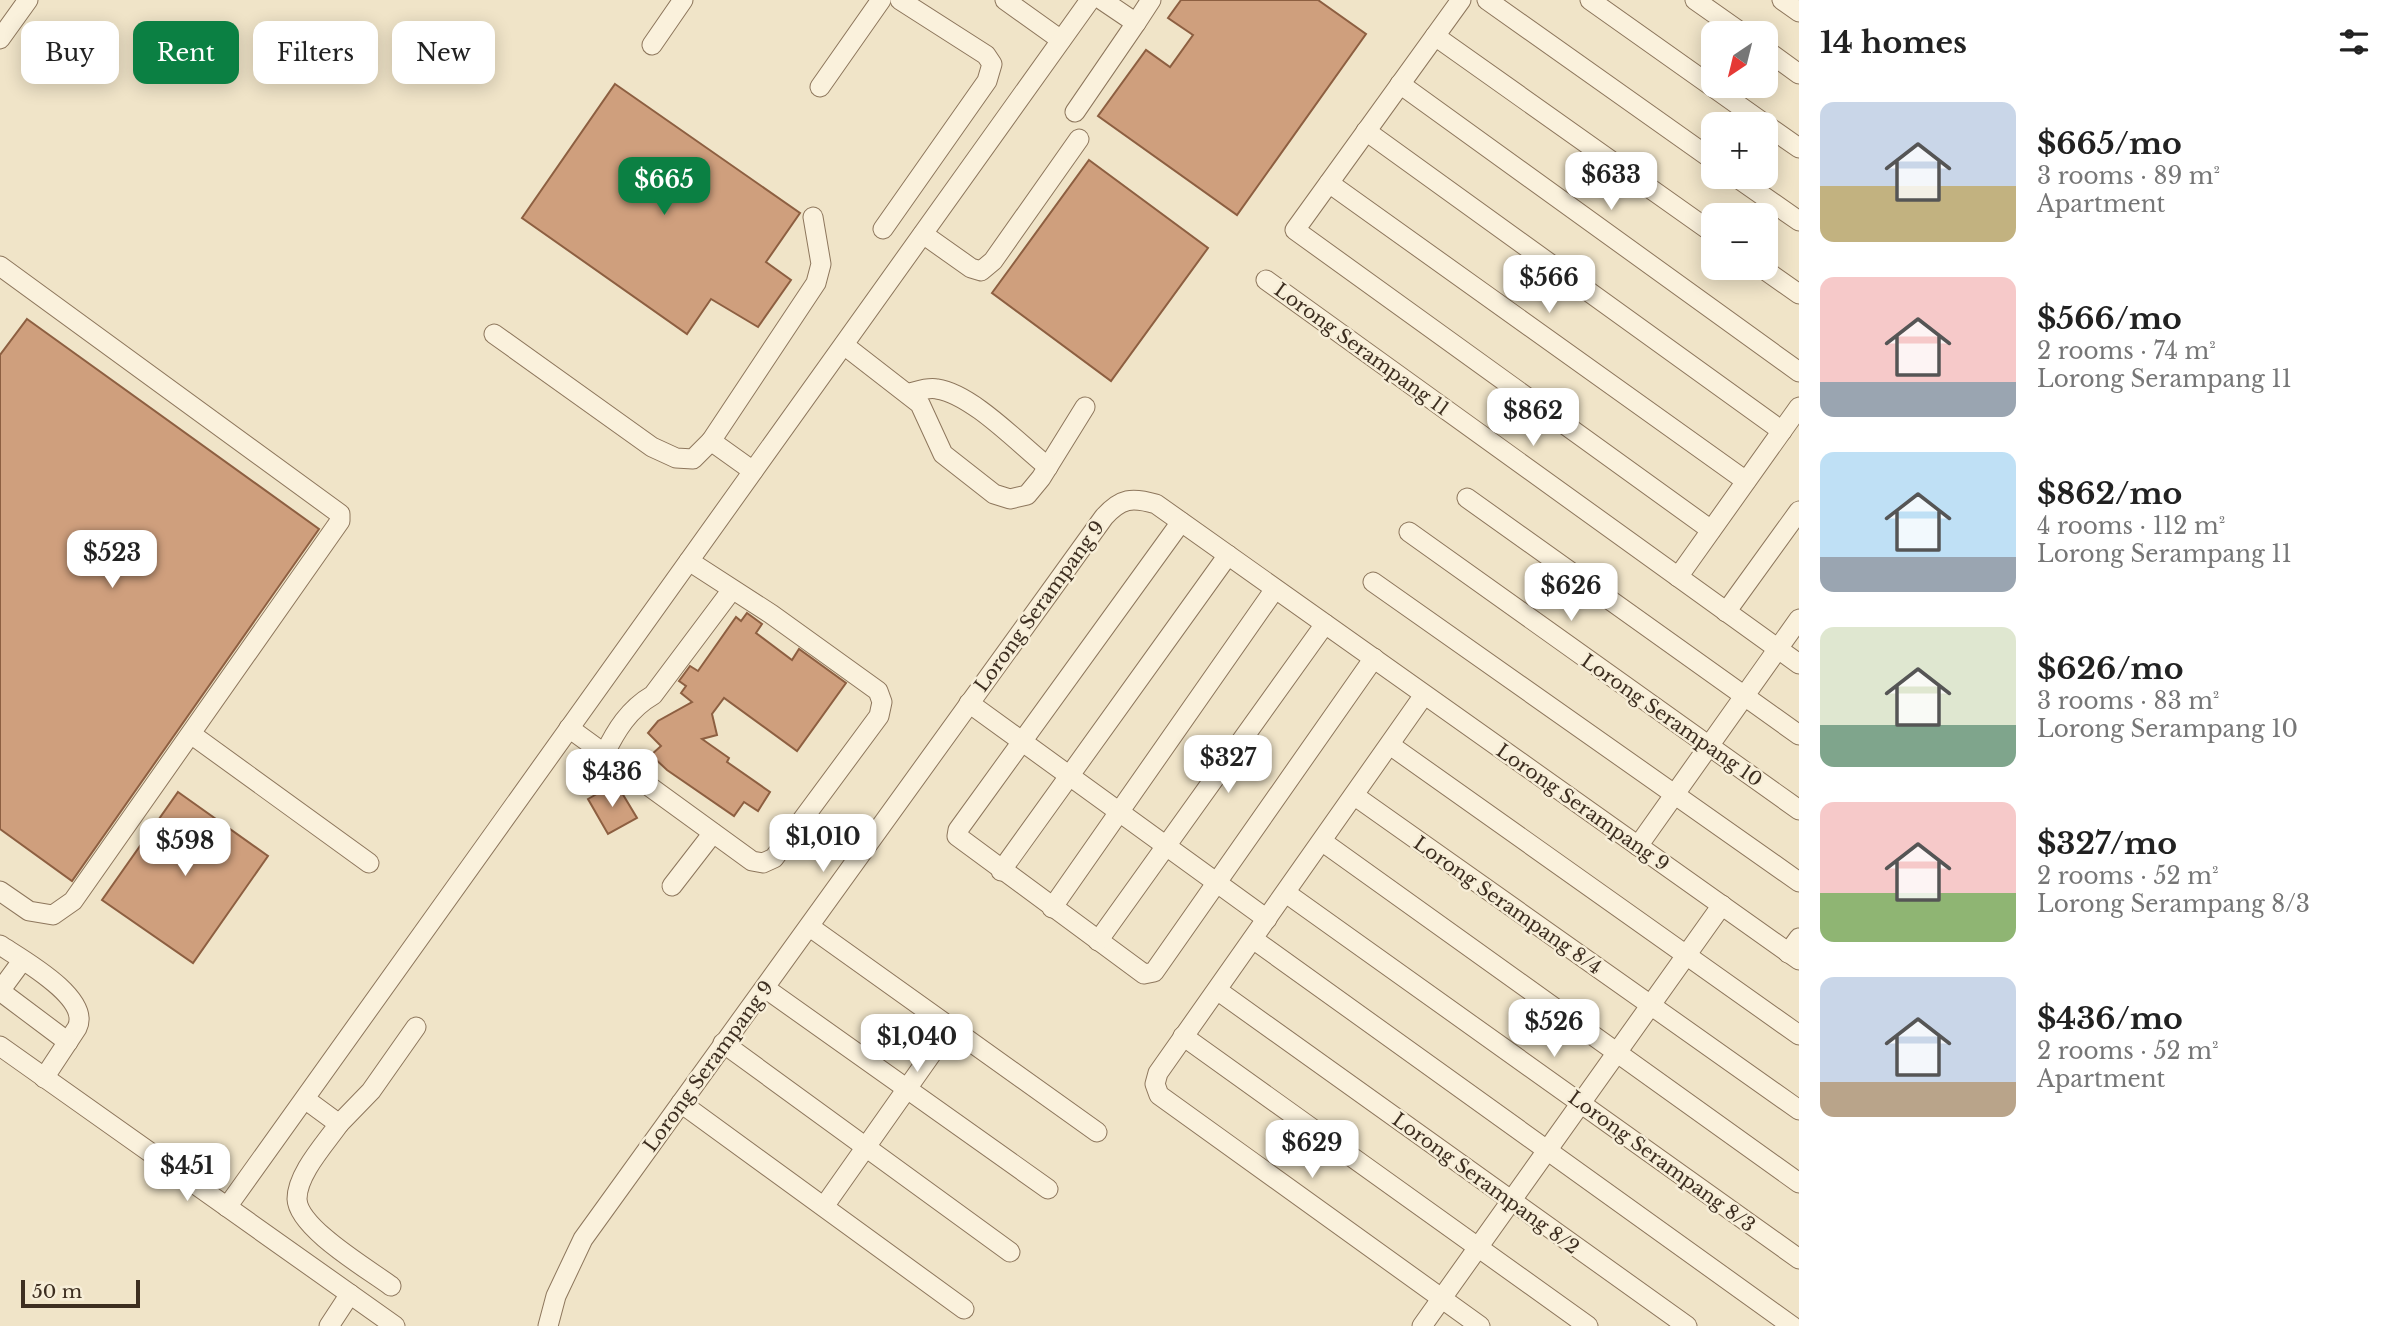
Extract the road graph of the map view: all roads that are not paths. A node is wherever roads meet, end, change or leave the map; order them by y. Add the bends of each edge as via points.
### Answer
1 (28, 0) edge
2 (683, 0) edge
3 (881, 0) edge
4 (901, 0) edge
5 (1005, 0) edge
6 (1090, 0) edge
7 (1102, 0) edge
8 (1151, 0) edge
9 (1461, 0) edge
10 (1486, 0) edge
11 (1590, 0) edge
12 (1695, 0) edge
13 (1782, 0) edge
14 (1799, 12) edge
15 (1725, 21) edge
16 (1136, 23) junction
17 (1435, 36) junction
18 (0, 39) edge
19 (1061, 40) junction
20 (652, 46) dead end
21 (1778, 59) edge
22 (1799, 74) edge
23 (1400, 84) junction
24 (820, 87) dead end
25 (1075, 112) dead end
26 (1749, 112) edge
27 (1366, 131) junction
28 (1778, 133) edge
29 (1080, 139) dead end
30 (1799, 148) edge
31 (1701, 152) edge
32 (1329, 183) junction
33 (1754, 189) edge
34 (813, 217) dead end
35 (1799, 221) edge
36 (1701, 224) edge
37 (883, 229) dead end
38 (923, 234) junction
39 (0, 266) edge
40 (1778, 279) edge
41 (1266, 280) dead end
42 (1799, 294) edge
43 (494, 334) dead end
44 (844, 345) junction
45 (1799, 372) edge
46 (910, 393) junction
47 (1085, 407) dead end
48 (1799, 407) edge
49 (1782, 431) junction
50 (711, 441) junction
51 (1048, 467) junction
52 (753, 471) junction
53 (1746, 481) junction
54 (1467, 498) dead end
55 (1799, 511) edge
56 (1181, 522) junction
57 (1711, 530) junction
58 (1409, 532) dead end
59 (1228, 555) junction
60 (689, 561) junction
61 (1678, 577) junction
62 (1373, 582) dead end
63 (1275, 589) junction
64 (731, 591) junction
65 (1727, 612) junction
66 (1799, 619) edge
67 (1325, 624) junction
68 (1778, 649) junction
69 (1374, 658) junction
70 (1799, 664) edge
71 (1424, 695) junction
72 (1744, 696) junction
73 (969, 703) junction
74 (569, 729) junction
75 (191, 734) junction
76 (1799, 735) edge
77 (1022, 741) junction
78 (1391, 745) junction
79 (1709, 746) junction
80 (604, 755) junction
81 (1070, 776) junction
82 (1674, 795) junction
83 (1355, 796) junction
84 (1799, 810) edge
85 (1120, 812) junction
86 (713, 833) junction
87 (1323, 842) junction
88 (1167, 846) junction
89 (1638, 846) junction
90 (369, 863) dead end
91 (1001, 871) junction
92 (1218, 883) junction
93 (1799, 883) edge
94 (673, 886) dead end
95 (0, 891) edge
96 (1286, 893) junction
97 (1722, 905) junction
98 (1052, 908) junction
99 (1268, 919) junction
100 (810, 927) junction
101 (1253, 939) junction
102 (1098, 941) junction
103 (0, 945) edge
104 (1795, 950) edge
105 (1686, 955) junction
106 (22, 961) junction
107 (765, 988) junction
108 (1217, 990) junction
109 (0, 991) edge
110 (1650, 1005) junction
111 (416, 1027) dead end
112 (949, 1029) junction
113 (1799, 1035) edge
114 (1183, 1037) junction
115 (68, 1042) junction
116 (723, 1042) junction
117 (0, 1046) edge
118 (1616, 1052) junction
119 (44, 1078) junction
120 (906, 1091) junction
121 (305, 1099) junction
122 (681, 1102) junction
123 (1581, 1102) junction
124 (1799, 1110) edge
125 (339, 1124) junction
126 (1097, 1132) dead end
127 (867, 1148) junction
128 (1547, 1149) junction
129 (1799, 1183) edge
130 (1048, 1189) dead end
131 (1510, 1200) junction
132 (825, 1205) junction
133 (227, 1207) junction
134 (1476, 1248) junction
135 (1010, 1252) dead end
136 (1799, 1259) edge
137 (391, 1286) dead end
138 (350, 1294) junction
139 (1441, 1297) junction
140 (964, 1309) dead end
141 (1683, 1325) edge
142 (329, 1326) edge
143 (395, 1326) edge
144 (548, 1326) edge
145 (1422, 1326) edge
146 (1480, 1326) edge
147 (1588, 1326) edge
148 (1792, 1326) edge

1 - 18 street
2 - 20 street
3 - 24 street
4 - 37 street via 986,55 992,64 987,81
5 - 19 street
6 - 19 street
7 - 16 street
8 - 16 street
9 - 17 street
10 - 31 street
11 - 26 street
12 - 15 street
13 - 14 street
16 - 25 street
17 - 23 street
17 - 36 street
19 - 38 street
21 - 22 street
23 - 27 street
23 - 45 street
27 - 32 street
27 - 49 street
28 - 30 street
29 - 38 street via 993,261 981,271
32 - 53 street
32 - 57 street via 1296,230
33 - 35 street
34 - 50 street via 821,264 816,283
38 - 44 street
39 - 75 street via 340,514 340,522
40 - 42 street
41 - 61 street, Lorong Serampang 11
43 - 50 street via 652,447 676,458 693,459
44 - 46 street
44 - 52 street
46 - 51 street via 934,388 951,393
46 - 51 street via 928,416 943,454 994,494 1010,499 1027,495
47 - 51 street
48 - 49 street
49 - 53 street
50 - 52 street
52 - 60 street
53 - 57 street
54 - 72 street
55 - 65 street
56 - 59 street, Lorong Serampang 9
56 - 73 street, Lorong Serampang 9 via 1144,501 1123,500 1114,506
56 - 77 street
57 - 61 street
58 - 79 street, Lorong Serampang 10
59 - 63 street, Lorong Serampang 9
59 - 81 street
60 - 64 street
60 - 74 street
61 - 65 street, Lorong Serampang 11
62 - 82 street
63 - 67 street, Lorong Serampang 9
63 - 85 street
64 - 80 street via 653,695 638,704 615,730
64 - 86 street via 878,691 882,702 879,716 774,858 752,861
65 - 68 street, Lorong Serampang 11
66 - 68 street
67 - 69 street, Lorong Serampang 9
67 - 88 street
68 - 70 street, Lorong Serampang 11
68 - 72 street
69 - 71 street, Lorong Serampang 9
69 - 92 street
71 - 78 street
71 - 89 street, Lorong Serampang 9
72 - 76 street
72 - 79 street
73 - 77 street
73 - 100 street, Lorong Serampang 9
74 - 80 street
74 - 121 street
75 - 90 street
75 - 95 street via 73,901 52,915 29,911
77 - 81 street
77 - 91 street via 957,836
78 - 83 street
78 - 105 street
79 - 82 street
79 - 84 street, Lorong Serampang 10
80 - 86 street
81 - 85 street
81 - 91 street
82 - 89 street
82 - 93 street
83 - 87 street
83 - 110 street, Lorong Serampang 8/4
85 - 88 street
85 - 98 street
86 - 94 street
87 - 96 street
87 - 118 street
88 - 92 street
88 - 102 street
89 - 97 street, Lorong Serampang 9
91 - 98 street
92 - 99 street
92 - 102 street via 1148,975
96 - 99 street
96 - 123 street, Lorong Serampang 8/3
97 - 104 street, Lorong Serampang 9
97 - 105 street
98 - 102 street
99 - 101 street
100 - 107 street, Lorong Serampang 9
100 - 112 street
101 - 108 street
101 - 128 street
103 - 106 street
105 - 110 street
105 - 113 street
106 - 109 street
106 - 115 street via 71,998 80,1021
107 - 116 street, Lorong Serampang 9
107 - 120 street
108 - 114 street
108 - 131 street, Lorong Serampang 8/2
109 - 115 street
110 - 118 street
110 - 124 street, Lorong Serampang 8/4
111 - 125 street via 371,1091
112 - 120 street
112 - 126 street
114 - 134 street
114 - 139 street via 1158,1073 1159,1095
115 - 119 street
116 - 122 street, Lorong Serampang 9
116 - 127 street
117 - 119 street
118 - 123 street
118 - 129 street
119 - 133 street
120 - 127 street
120 - 130 street
121 - 125 street
121 - 133 street
122 - 132 street
122 - 144 street, Lorong Serampang 9 via 583,1239 556,1296
123 - 128 street
123 - 136 street, Lorong Serampang 8/3
125 - 137 street via 305,1174 297,1198 300,1213 318,1232
127 - 132 street
127 - 135 street
128 - 131 street
128 - 148 street
131 - 134 street
131 - 141 street, Lorong Serampang 8/2
132 - 140 street
133 - 138 street
134 - 139 street
134 - 147 street
138 - 142 street
138 - 143 street
139 - 145 street
139 - 146 street

